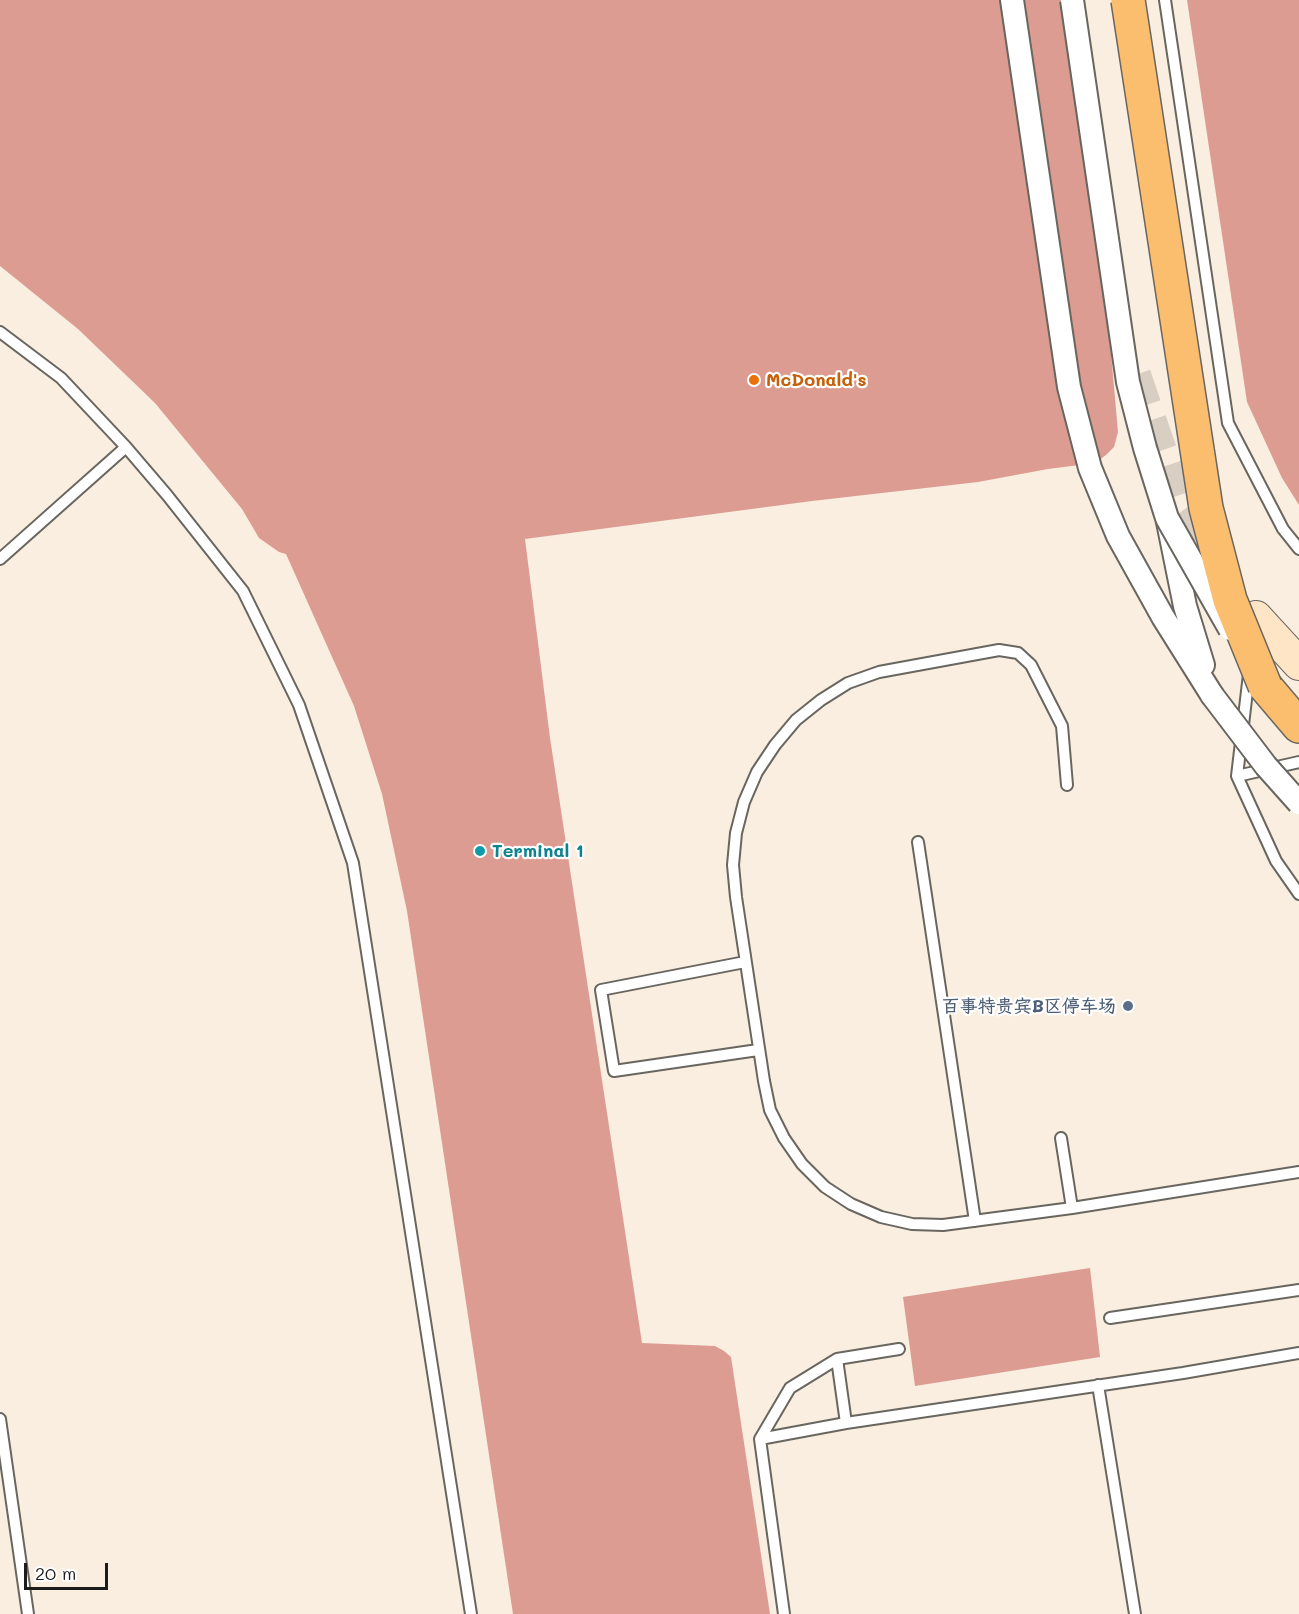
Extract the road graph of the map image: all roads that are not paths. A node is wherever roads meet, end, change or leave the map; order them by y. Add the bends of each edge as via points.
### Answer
1 (1012, 0) edge
2 (1072, 0) edge
3 (1128, 0) edge
4 (1165, 0) edge
5 (0, 332) edge
6 (126, 447) junction
7 (1167, 518) junction
8 (1299, 549) edge
9 (0, 559) edge
10 (1256, 617) joint
11 (1299, 664) edge
12 (1265, 686) junction
13 (1212, 695) junction
14 (1299, 726) edge
15 (1299, 762) edge
16 (1238, 776) junction
17 (1067, 785) dead end
18 (1299, 803) edge
19 (918, 842) dead end
20 (1299, 894) edge
21 (746, 962) junction
22 (758, 1050) junction
23 (1061, 1138) dead end
24 (1299, 1172) edge
25 (1071, 1208) junction
26 (975, 1221) junction
27 (1299, 1290) edge
28 (1110, 1318) dead end
29 (899, 1349) dead end
30 (1299, 1353) edge
31 (837, 1359) junction
32 (1098, 1385) junction
33 (0, 1419) edge
34 (846, 1423) junction
35 (760, 1439) junction
36 (28, 1614) edge
37 (471, 1614) edge
38 (784, 1614) edge
39 (1135, 1614) edge

1 - 13 street via 1069,387 1090,468 1118,536
2 - 7 street, bridge via 1128,382
3 - 12 highway, bridge via 1206,508 1230,600
4 - 8 lane via 1228,423 1283,529
5 - 6 lane via 60,378
6 - 9 lane
6 - 37 lane via 243,591 299,705 353,863
7 - 12 street, bridge
7 - 13 street, bridge via 1185,606
10 - 11 main road
10 - 16 lane
12 - 14 highway
13 - 18 street, bridge
15 - 16 lane
16 - 20 lane via 1276,861
17 - 21 lane via 1062,726 1031,665 1018,653 999,650 879,672 848,683 796,720 757,772 744,802 733,866
19 - 26 lane
21 - 22 lane
21 - 22 lane via 601,990 614,1071
22 - 26 lane via 770,1110 779,1129 802,1164 825,1187 851,1204 912,1224
23 - 25 lane
24 - 25 lane
25 - 26 lane
27 - 28 lane
29 - 31 lane
30 - 32 lane
31 - 34 lane
31 - 35 lane via 790,1389
32 - 34 lane
32 - 39 lane
33 - 36 lane
34 - 35 lane
35 - 38 lane

